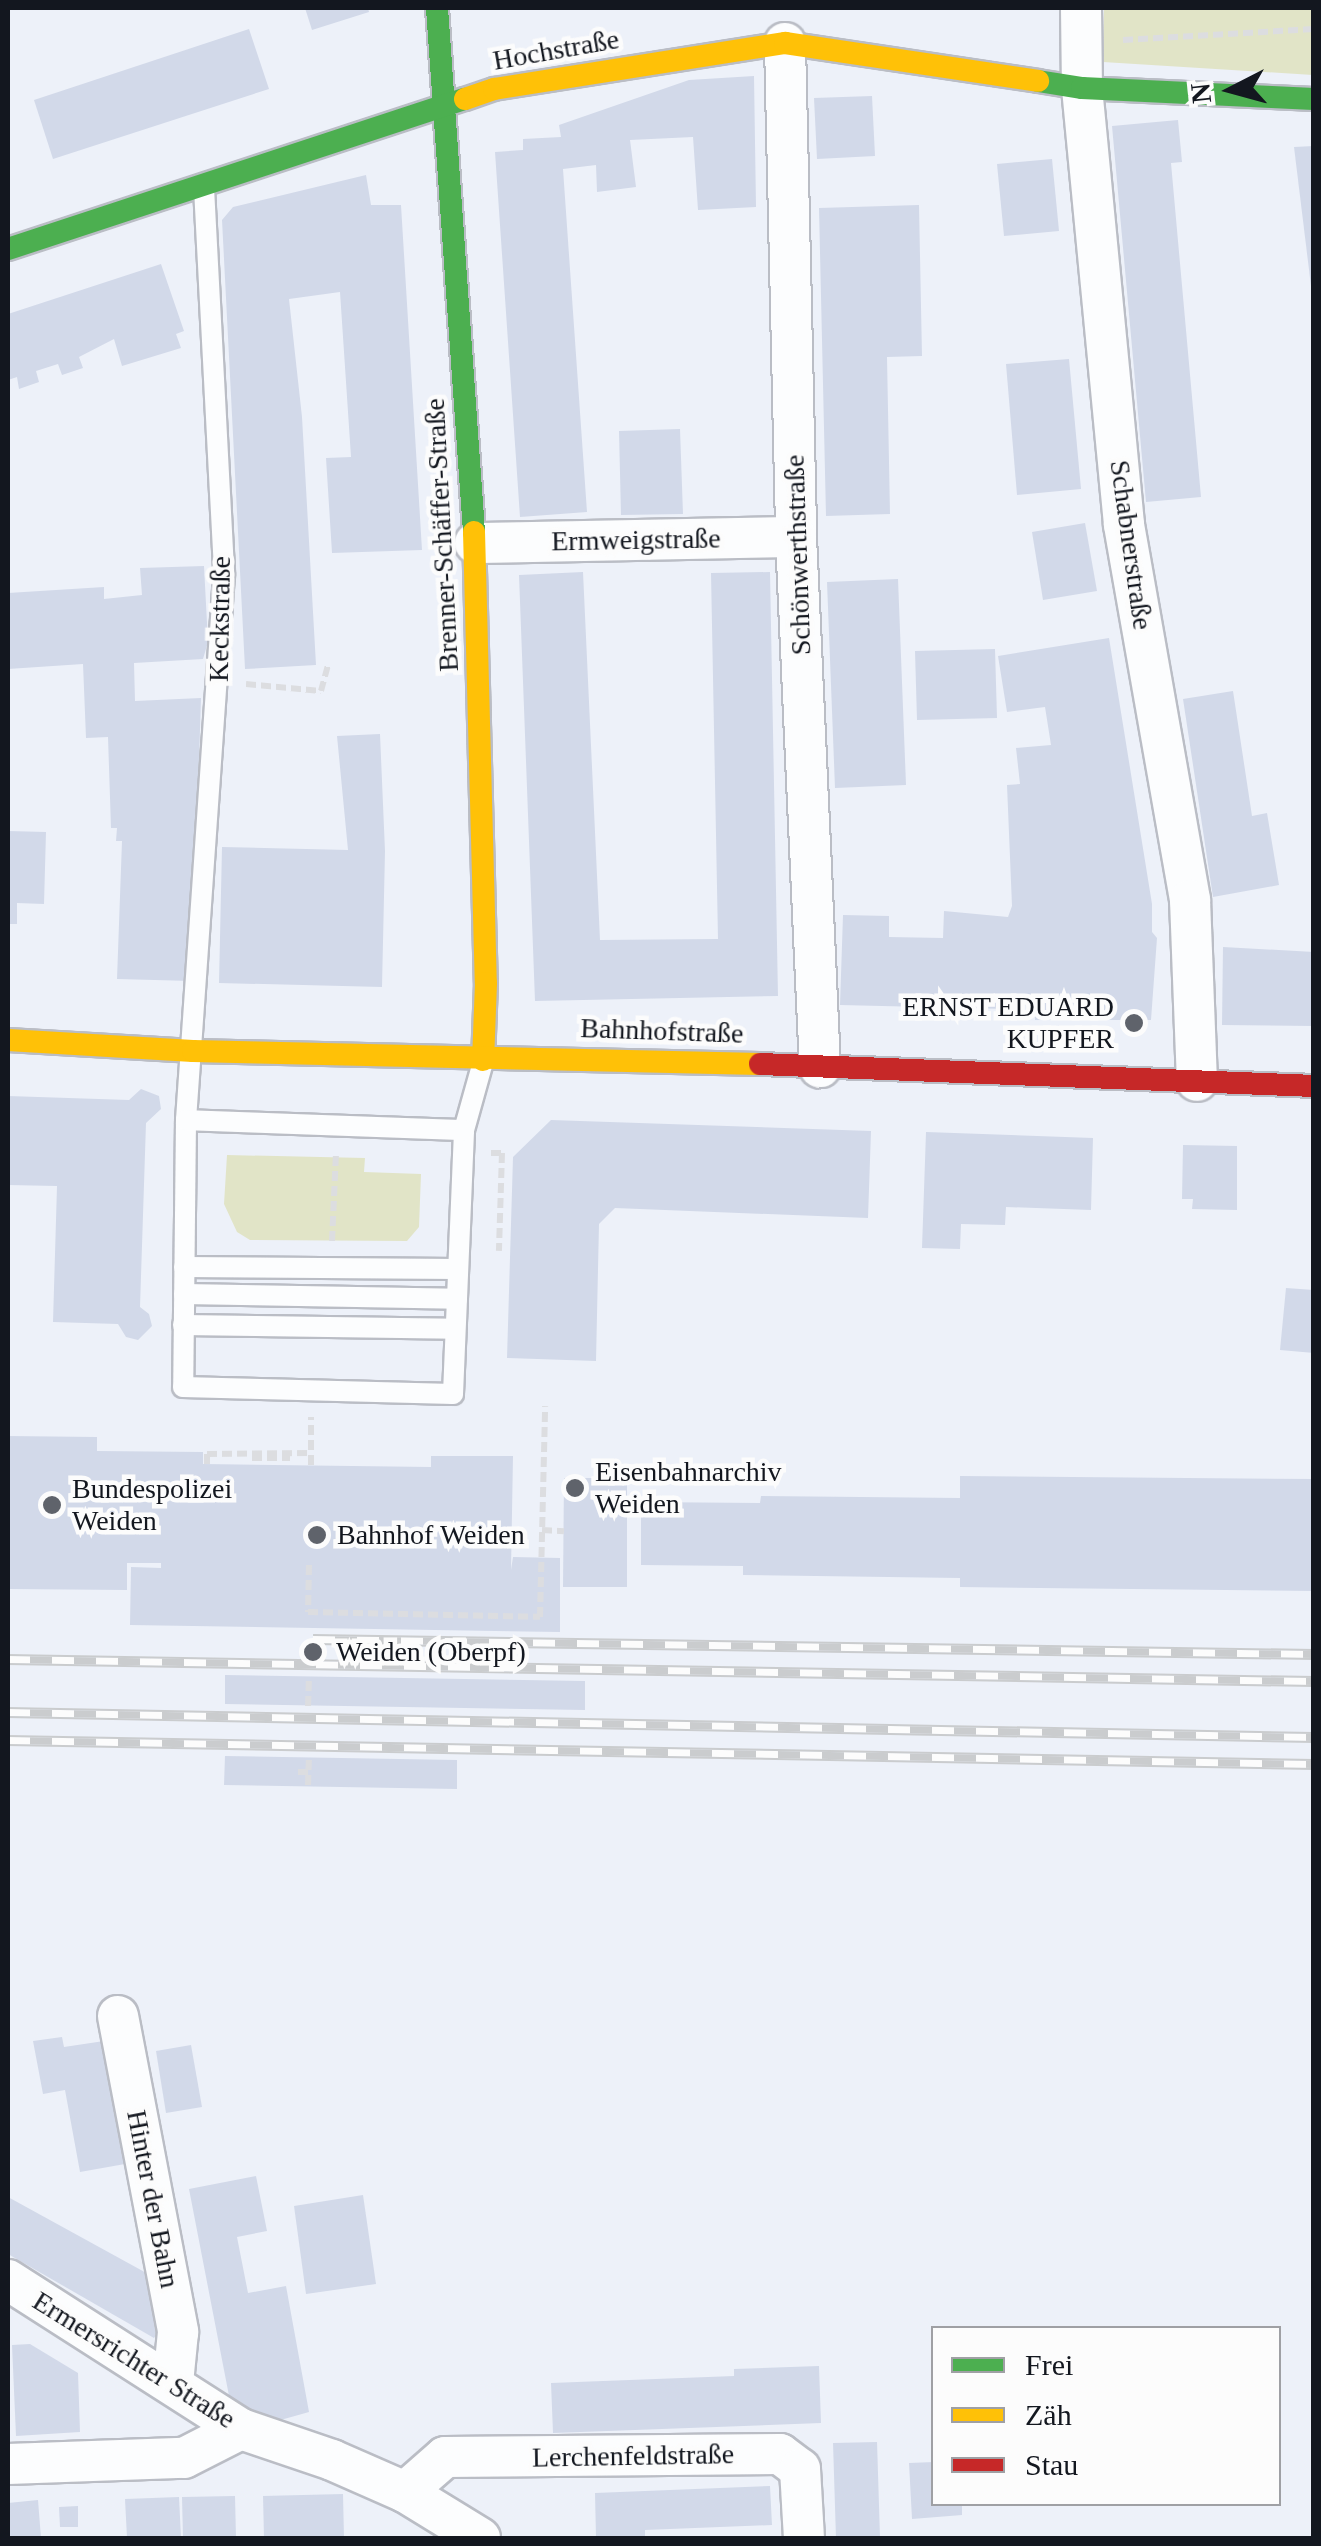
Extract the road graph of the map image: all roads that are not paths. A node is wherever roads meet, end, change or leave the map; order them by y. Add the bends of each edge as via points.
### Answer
1 (437, 8) edge
2 (1081, 26) edge
3 (785, 43) junction
4 (1082, 88) junction
5 (1314, 99) edge
6 (445, 108) junction
7 (204, 186) junction
8 (8, 249) edge
9 (796, 537) junction
10 (476, 542) junction
11 (8, 1040) edge
12 (193, 1052) junction
13 (484, 1060) junction
14 (820, 1067) junction
15 (1196, 1081) junction
16 (1314, 1086) edge
17 (186, 1120) junction
18 (464, 1130) junction
19 (184, 1266) junction
20 (458, 1269) junction
21 (184, 1294) junction
22 (457, 1299) junction
23 (183, 1325) junction
24 (455, 1329) junction
25 (118, 2016) dead end
26 (8, 2280) edge
27 (173, 2383) junction
28 (241, 2429) junction
29 (8, 2464) edge
30 (405, 2492) junction
31 (480, 2538) edge
32 (804, 2538) edge

1 - 6 main road, Brenner-Schäffer-Straße
2 - 4 street, Schabnerstraße
3 - 4 main road, Hochstraße
3 - 6 main road, Hochstraße via 494,90
3 - 9 street, Schönwerthstraße
4 - 5 main road, Hochstraße
4 - 15 street, Schabnerstraße via 1124,525 1190,900
6 - 7 main road, Hochstraße
6 - 10 main road, Brenner-Schäffer-Straße
7 - 8 main road, Hochstraße
7 - 12 lane, Keckstraße via 224,575
9 - 10 street, Ermweigstraße
9 - 14 street, Schönwerthstraße
10 - 13 main road, Brenner-Schäffer-Straße
11 - 12 main road, Bahnhofstraße
12 - 13 main road, Bahnhofstraße
12 - 17 lane, Keckstraße
13 - 14 main road, Bahnhofstraße via 582,1057
13 - 18 lane
14 - 15 main road, Bahnhofstraße
15 - 16 main road, Bahnhofstraße
17 - 18 lane
17 - 19 lane, Keckstraße
18 - 20 lane
19 - 20 lane
19 - 21 lane, Keckstraße
20 - 22 lane
21 - 22 lane
21 - 23 lane, Keckstraße
22 - 24 lane
23 - 24 lane
23 - 24 lane, Keckstraße via 182,1387 453,1394
25 - 27 street, Hinter der Bahn via 178,2332
26 - 27 street, Ermersrichter Straße
27 - 28 street, Ermersrichter Straße
28 - 29 street via 184,2458
28 - 30 street, Ermersrichter Straße
30 - 31 street, Ermersrichter Straße
30 - 32 street, Lerchenfeldstraße via 445,2457 780,2454 800,2469

